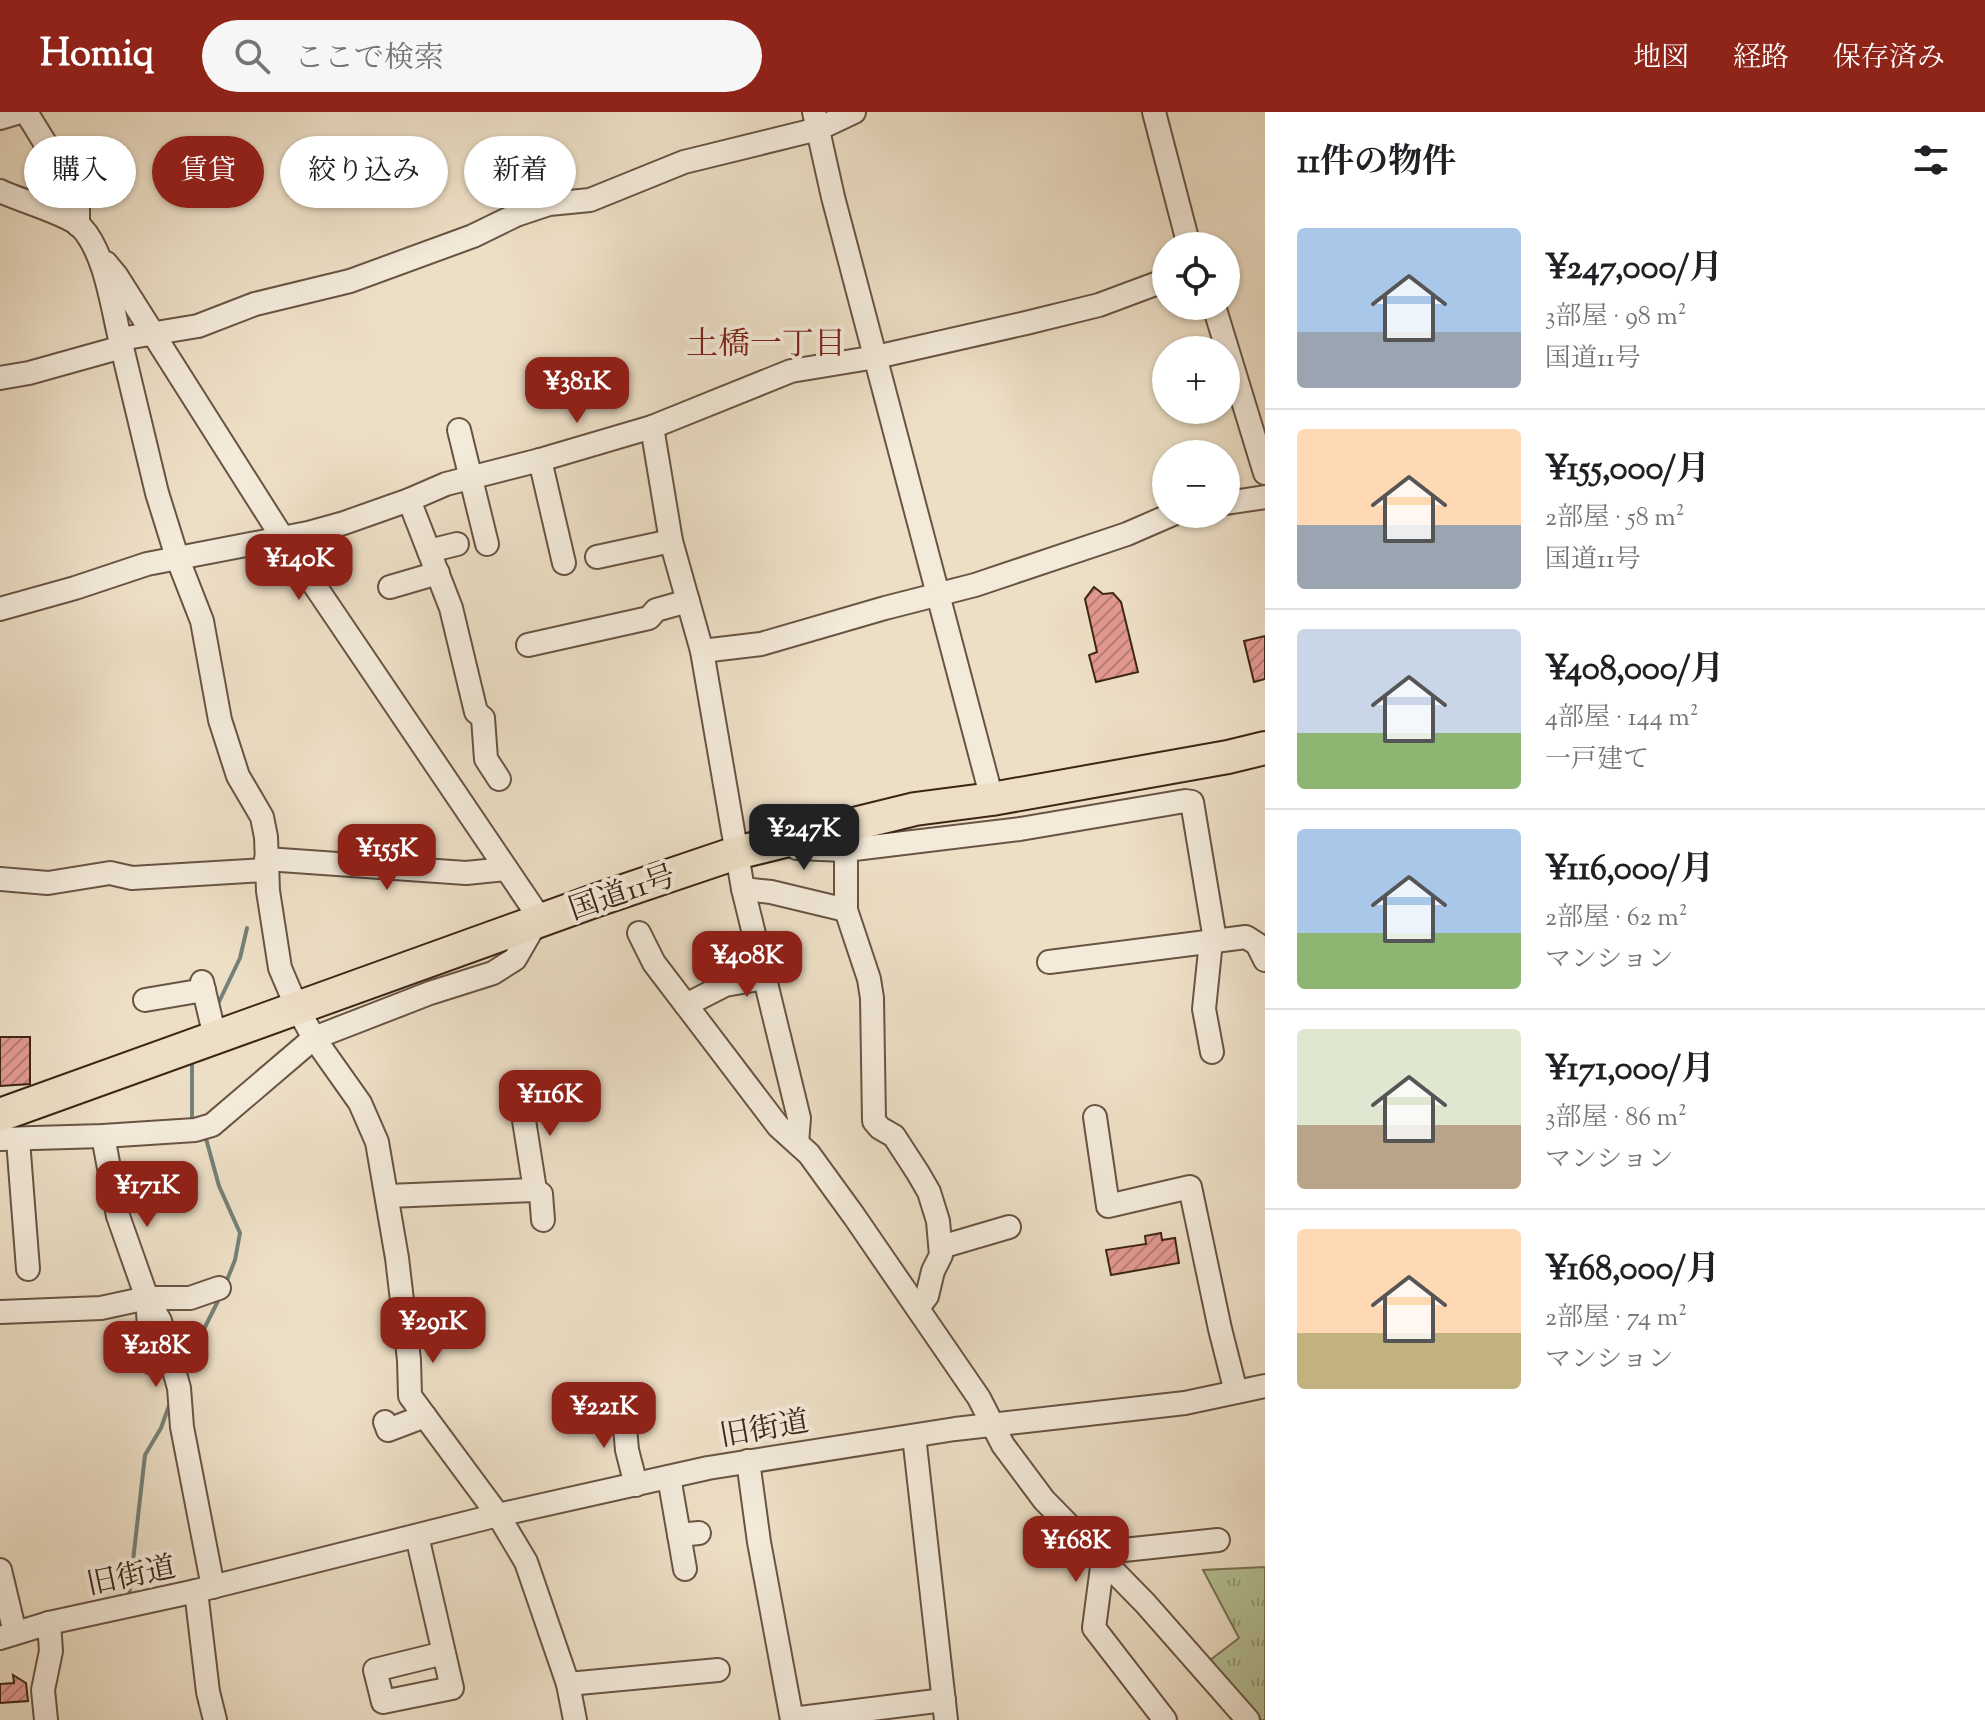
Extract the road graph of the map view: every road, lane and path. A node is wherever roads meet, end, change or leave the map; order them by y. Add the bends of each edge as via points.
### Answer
1 (23, 112) edge
2 (854, 112) edge
3 (1154, 112) edge
4 (0, 118) edge
5 (816, 120) edge
6 (2, 195) edge
7 (78, 225) junction
8 (1185, 232) edge
9 (97, 254) junction
10 (1152, 285) edge
11 (1218, 320) edge
12 (152, 332) junction
13 (121, 343) junction
14 (876, 357) junction
15 (0, 378) edge
16 (652, 427) junction
17 (459, 430) dead end
18 (540, 460) junction
19 (1265, 473) edge
20 (470, 478) junction
21 (1265, 497) edge
22 (409, 500) junction
23 (1240, 501) edge
24 (1152, 523) edge
25 (282, 537) junction
26 (671, 541) junction
27 (457, 544) dead end
28 (487, 544) dead end
29 (429, 551) junction
30 (177, 557) junction
31 (597, 557) dead end
32 (564, 563) dead end
33 (438, 573) junction
34 (390, 587) dead end
35 (940, 594) junction
36 (688, 601) junction
37 (0, 609) edge
38 (528, 645) dead end
39 (702, 651) junction
40 (1265, 748) edge
41 (499, 779) dead end
42 (992, 799) junction
43 (791, 839) junction
44 (846, 850) junction
45 (736, 853) junction
46 (266, 864) junction
47 (506, 869) junction
48 (0, 879) edge
49 (743, 889) junction
50 (846, 910) junction
51 (539, 921) junction
52 (639, 933) dead end
53 (1213, 940) junction
54 (1265, 960) edge
55 (1049, 962) dead end
56 (765, 978) junction
57 (145, 1000) dead end
58 (686, 1005) junction
59 (297, 1008) junction
60 (212, 1025) junction
61 (314, 1038) junction
62 (1212, 1052) dead end
63 (520, 1095) dead end
64 (1095, 1117) dead end
65 (6, 1132) edge
66 (103, 1136) junction
67 (797, 1143) junction
68 (535, 1190) junction
69 (388, 1196) junction
70 (543, 1220) dead end
71 (1009, 1227) dead end
72 (941, 1247) junction
73 (28, 1269) dead end
74 (219, 1288) dead end
75 (147, 1298) junction
76 (918, 1308) junction
77 (0, 1312) edge
78 (151, 1362) dead end
79 (1265, 1386) edge
80 (1236, 1392) junction
81 (623, 1406) dead end
82 (425, 1416) junction
83 (385, 1422) dead end
84 (994, 1425) junction
85 (914, 1436) junction
86 (748, 1461) junction
87 (669, 1477) junction
88 (636, 1485) junction
89 (498, 1515) junction
90 (417, 1536) junction
91 (1218, 1540) dead end
92 (1103, 1561) junction
93 (0, 1570) edge
94 (684, 1570) dead end
95 (205, 1589) junction
96 (49, 1623) junction
97 (8, 1635) edge
98 (444, 1653) dead end
99 (718, 1670) dead end
100 (568, 1684) junction
101 (945, 1710) edge
102 (46, 1720) edge
103 (215, 1720) edge
104 (575, 1720) edge
105 (792, 1720) edge
106 (1165, 1720) edge
107 (1248, 1720) edge

1 - 4 street
1 - 7 street via 74,190
2 - 5 street
3 - 8 street
5 - 12 street via 684,162 590,200 549,204 516,215 350,281 255,304 198,326
5 - 14 street
6 - 7 street
7 - 9 street
9 - 12 street
9 - 13 street
10 - 14 street via 1099,305
11 - 19 street
12 - 13 street
12 - 25 street
13 - 15 street
13 - 30 street
14 - 16 street via 791,371
14 - 35 street
16 - 18 street
16 - 26 street
17 - 20 street
18 - 20 street
18 - 32 street
20 - 22 street
20 - 28 street
21 - 23 street
22 - 25 street
22 - 29 street
24 - 35 street
25 - 30 street
25 - 47 street
26 - 31 street
26 - 36 street
27 - 29 street
29 - 33 street
30 - 37 street
30 - 46 street via 202,621 215,702 238,776 262,817
33 - 34 street
33 - 41 street via 476,712 483,718 486,759
35 - 39 street via 761,644
35 - 42 street
36 - 38 street via 656,610 649,618
36 - 39 street
39 - 45 street
40 - 42 highway, 国道11号
42 - 43 highway, 国道11号 via 915,809
43 - 44 street via 797,848
43 - 45 highway, 国道11号
44 - 50 street
44 - 53 street via 1192,802
45 - 49 street
45 - 51 highway, 国道11号
46 - 47 street via 466,873
46 - 48 street via 132,878 110,873 48,883
46 - 59 street via 280,968
47 - 51 street
49 - 50 street
49 - 56 street
50 - 72 street via 872,998 874,1121 894,1136 929,1192
51 - 59 highway, 国道11号
51 - 61 street via 515,959 493,973
52 - 58 street
53 - 54 street via 1246,937 1257,944
53 - 55 street
53 - 62 street via 1204,1009
56 - 58 street via 725,985
56 - 67 street via 799,1118
57 - 60 street via 203,986
58 - 67 street via 778,1126
59 - 60 highway, 国道11号
59 - 61 street
60 - 65 highway, 国道11号
61 - 66 street via 212,1125
61 - 69 street via 360,1103 377,1142
63 - 68 street
64 - 80 street via 1108,1206 1190,1187
65 - 66 street
65 - 73 street
66 - 75 street via 118,1216
67 - 76 street
68 - 69 street
68 - 70 street via 541,1194
69 - 82 street via 410,1396
71 - 72 street
72 - 76 street via 927,1296
74 - 75 street via 190,1298
75 - 77 street via 77,1310
75 - 78 street
75 - 95 street via 160,1321 179,1388
76 - 84 street
79 - 80 street, 旧街道
80 - 84 street, 旧街道 via 1185,1403
81 - 88 street
82 - 83 street via 388,1430
82 - 89 street
84 - 85 street, 旧街道
84 - 92 street via 1044,1500
85 - 86 street, 旧街道
85 - 101 street
86 - 87 street, 旧街道
86 - 105 street
87 - 88 street, 旧街道
87 - 94 street via 689,1534
88 - 89 street, 旧街道
89 - 90 street, 旧街道
89 - 100 street via 526,1562
90 - 95 street, 旧街道
90 - 98 street
91 - 92 street via 1114,1551
92 - 106 street via 1094,1628
92 - 107 street
93 - 97 street
95 - 96 street, 旧街道
95 - 103 street via 208,1692
96 - 97 street, 旧街道
96 - 102 street
99 - 100 street
100 - 104 street
101 - 105 street

